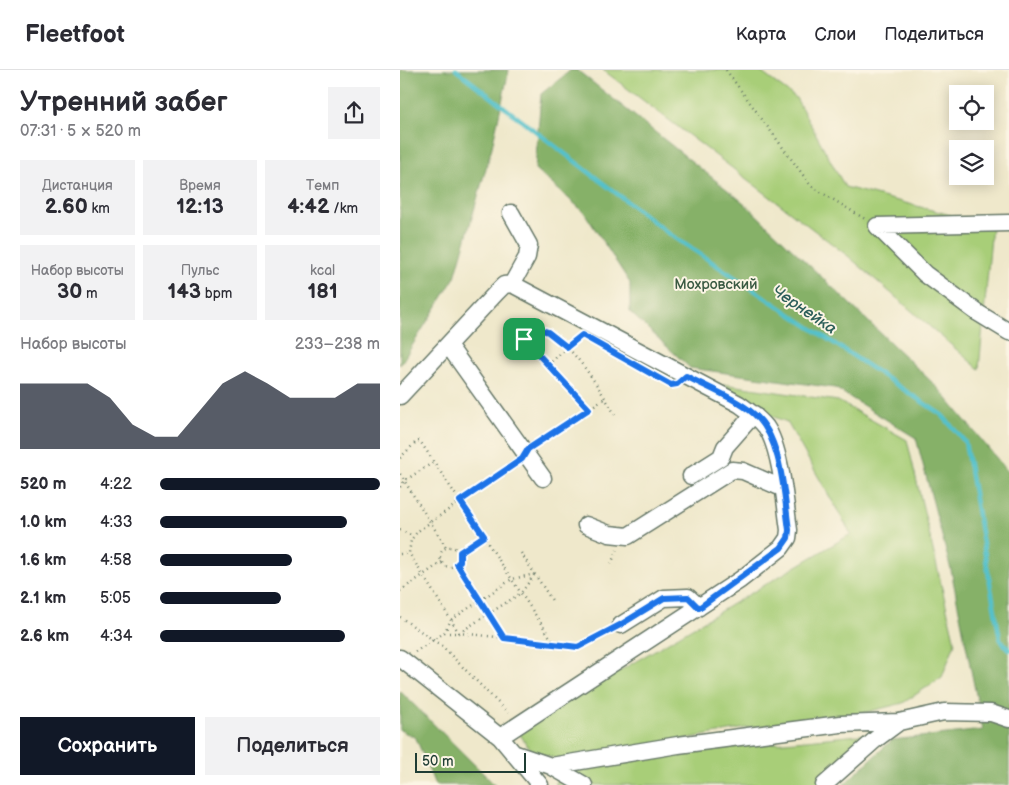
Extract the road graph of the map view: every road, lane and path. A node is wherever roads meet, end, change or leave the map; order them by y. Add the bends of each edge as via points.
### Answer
1 (726, 70) edge
2 (511, 214) dead end
3 (1009, 223) edge
4 (877, 226) junction
5 (512, 284) junction
6 (1009, 332) edge
7 (584, 336) dead end
8 (448, 345) junction
9 (567, 347) junction
10 (548, 365) junction
11 (400, 396) edge
12 (605, 398) junction
13 (589, 409) junction
14 (754, 414) junction
15 (617, 418) dead end
16 (526, 454) junction
17 (400, 458) edge
18 (434, 462) junction
19 (400, 474) edge
20 (691, 476) dead end
21 (543, 478) dead end
22 (404, 481) junction
23 (400, 487) edge
24 (782, 488) junction
25 (460, 501) junction
26 (430, 522) junction
27 (586, 525) dead end
28 (400, 530) edge
29 (414, 536) junction
30 (484, 536) junction
31 (446, 547) junction
32 (460, 552) junction
33 (409, 553) junction
34 (521, 553) dead end
35 (400, 554) edge
36 (442, 562) junction
37 (457, 564) junction
38 (535, 574) junction
39 (422, 575) junction
40 (512, 579) junction
41 (400, 591) edge
42 (521, 592) junction
43 (480, 601) junction
44 (553, 602) dead end
45 (699, 608) junction
46 (488, 614) junction
47 (400, 616) edge
48 (451, 620) junction
49 (620, 625) joint
50 (444, 633) junction
51 (459, 633) junction
52 (504, 638) junction
53 (434, 639) junction
54 (554, 643) junction
55 (402, 659) edge
56 (1009, 719) edge
57 (900, 722) junction
58 (520, 725) junction
59 (500, 737) junction
60 (513, 753) junction
61 (551, 766) junction
62 (540, 785) edge
63 (584, 785) edge
64 (824, 785) edge

1 - 4 path via 811,186
2 - 5 street via 529,245
3 - 4 street
4 - 6 street via 924,274
5 - 8 street via 504,285
5 - 14 street via 529,290
7 - 9 path via 579,336
8 - 11 street
8 - 16 street
9 - 10 path
9 - 10 path via 548,332 533,327 523,334
9 - 12 path
10 - 13 path
12 - 13 path
12 - 15 path
13 - 16 path via 528,449
14 - 20 street via 725,447 721,457
14 - 24 street via 775,444
16 - 21 street
16 - 25 path
17 - 18 path via 418,440
18 - 22 path
18 - 25 path
19 - 22 path
22 - 23 path
22 - 26 path
24 - 27 street via 744,471 732,470 628,536 609,534
24 - 45 street via 788,538 781,548
25 - 26 path
25 - 30 path
26 - 29 path
26 - 31 path
28 - 29 path
29 - 33 path
30 - 32 path
30 - 40 path
31 - 32 path via 454,547
31 - 36 path via 441,552
32 - 37 path
33 - 35 path
33 - 39 path
34 - 38 path
36 - 37 path via 449,567
36 - 39 path
37 - 43 path
38 - 40 path
38 - 42 path
38 - 44 path
39 - 41 path
39 - 48 path
40 - 42 path
40 - 43 path
42 - 46 path
42 - 54 path
43 - 46 path
43 - 48 path
45 - 49 street via 688,597 664,598
45 - 58 street
46 - 51 path
46 - 52 path
47 - 53 path
48 - 50 path
48 - 51 path
49 - 54 path via 578,647
50 - 51 path
50 - 53 path
51 - 52 path
52 - 54 path
53 - 55 path
53 - 58 path
55 - 59 street
56 - 57 street via 991,712 944,712
57 - 61 street via 840,724 678,745
57 - 64 street
58 - 59 street
59 - 60 street
60 - 61 street
60 - 62 street
61 - 63 street

